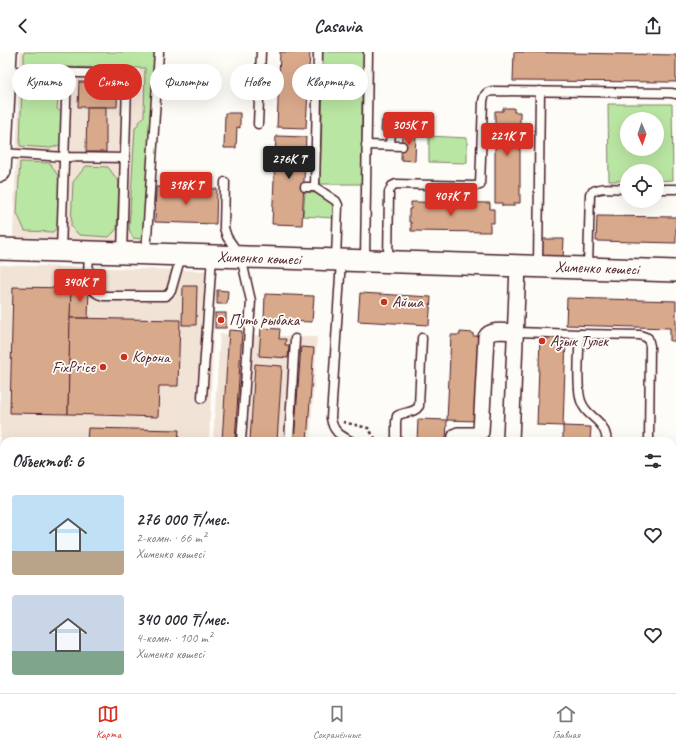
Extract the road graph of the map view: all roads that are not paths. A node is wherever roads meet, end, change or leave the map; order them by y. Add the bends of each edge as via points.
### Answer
1 (159, 52) edge
2 (260, 52) edge
3 (318, 52) edge
4 (368, 52) edge
5 (5, 62) edge
6 (16, 64) edge
7 (316, 64) edge
8 (368, 64) edge
9 (76, 73) edge
10 (540, 91) junction
11 (676, 94) edge
12 (66, 100) edge
13 (313, 100) edge
14 (367, 100) edge
15 (258, 124) dead end
16 (391, 131) dead end
17 (1, 143) edge
18 (366, 145) junction
19 (390, 145) junction
20 (402, 146) dead end
21 (65, 157) junction
22 (125, 158) junction
23 (226, 182) dead end
24 (305, 187) dead end
25 (315, 187) junction
26 (620, 189) edge
27 (664, 189) edge
28 (676, 189) edge
29 (0, 249) edge
30 (61, 252) junction
31 (89, 252) junction
32 (122, 253) junction
33 (146, 254) junction
34 (182, 255) junction
35 (212, 256) junction
36 (241, 257) junction
37 (339, 260) junction
38 (364, 261) junction
39 (388, 262) junction
40 (528, 266) junction
41 (588, 268) junction
42 (676, 271) edge
43 (516, 332) junction
44 (580, 334) junction
45 (422, 338) dead end
46 (295, 339) dead end
47 (202, 398) dead end
48 (241, 437) edge
49 (288, 437) edge
50 (344, 437) edge
51 (396, 437) edge
52 (456, 437) edge
53 (512, 437) edge
54 (606, 437) edge
55 (649, 437) edge

1 - 33 lane
2 - 15 lane
3 - 7 lane
4 - 8 lane
5 - 6 lane
5 - 17 main road
9 - 22 lane via 118,74 124,77 127,85
10 - 11 lane
10 - 39 lane via 493,91 485,94 481,180 478,186 392,186 389,192
10 - 40 lane
12 - 21 lane
13 - 25 lane
14 - 18 lane
16 - 19 lane
17 - 21 lane
18 - 19 lane
18 - 38 lane
19 - 20 lane
21 - 22 lane
21 - 30 lane
22 - 32 lane
23 - 36 lane via 224,228
24 - 25 lane
25 - 37 lane via 338,205
26 - 41 lane via 598,189 590,194
27 - 28 lane
29 - 30 main road, Хименко көшесі
30 - 31 main road, Хименко көшесі
31 - 32 main road, Хименко көшесі
31 - 34 lane via 88,279 96,293 104,296 166,296 173,287
32 - 33 main road, Хименко көшесі
33 - 34 main road, Хименко көшесі
34 - 35 main road, Хименко көшесі
35 - 36 main road, Хименко көшесі
35 - 47 lane
36 - 37 main road, Хименко көшесі
36 - 48 lane via 251,301
37 - 38 main road, Хименко көшесі
37 - 50 lane via 331,418 336,432
38 - 39 main road, Хименко көшесі
39 - 40 main road, Хименко көшесі
40 - 41 main road, Хименко көшесі
40 - 43 street
41 - 42 main road, Хименко көшесі
43 - 44 lane
43 - 52 street via 487,334 481,432 478,435
43 - 53 street
44 - 54 lane via 578,387 581,403 605,429
44 - 55 lane via 640,335 648,338
45 - 51 lane via 419,406 416,410 398,416
46 - 49 lane

